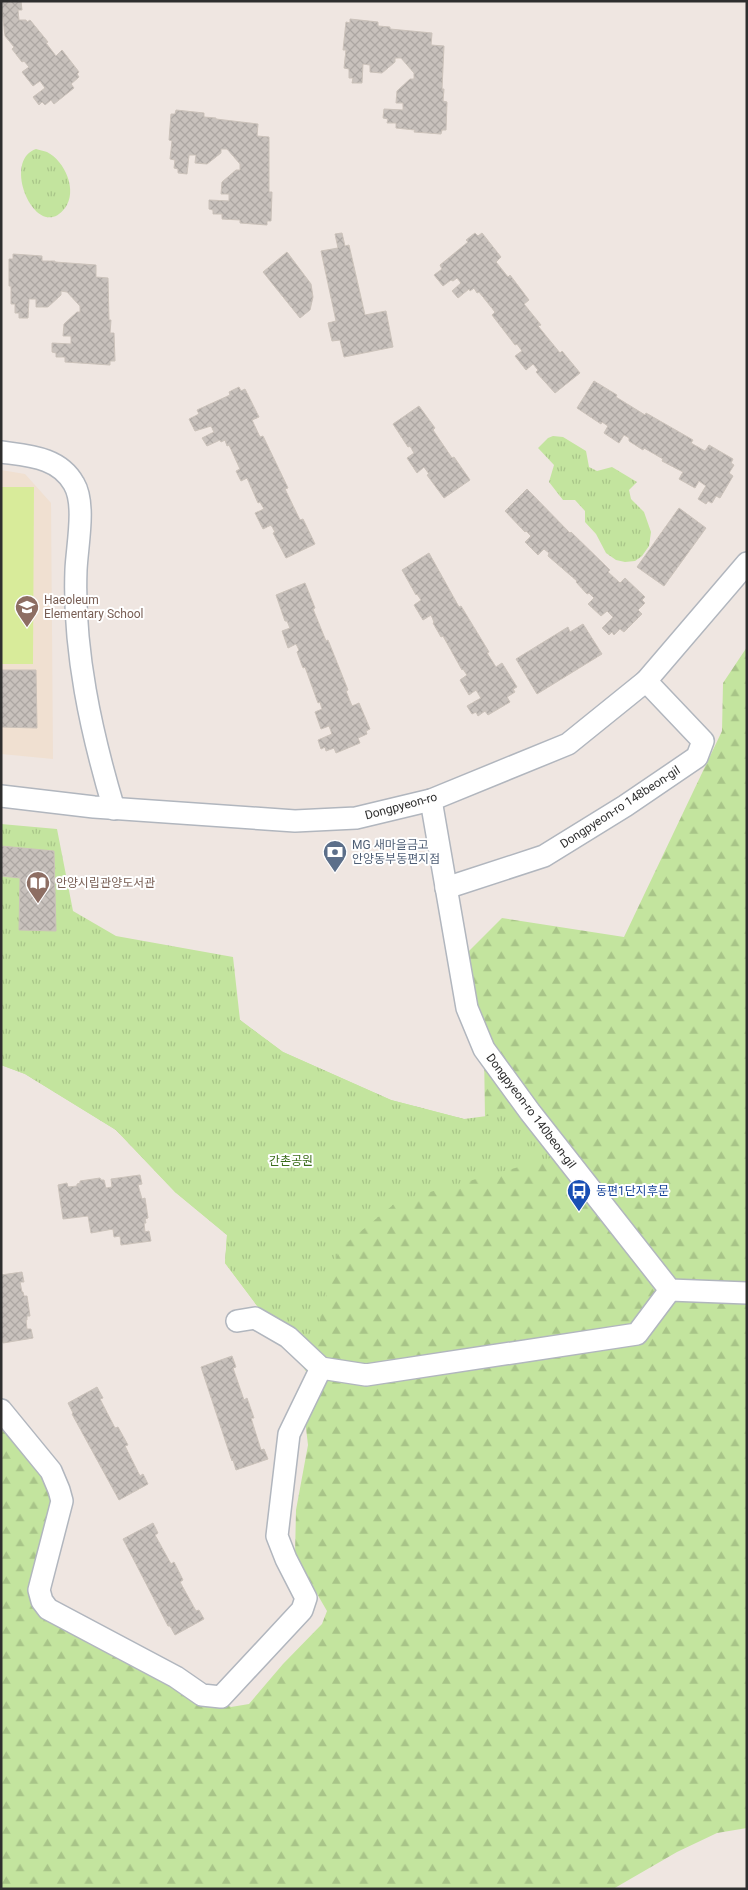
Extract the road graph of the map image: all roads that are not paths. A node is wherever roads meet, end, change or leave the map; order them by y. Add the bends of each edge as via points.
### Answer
1 (1, 452) edge
2 (747, 563) edge
3 (646, 681) junction
4 (1, 796) edge
5 (430, 800) junction
6 (114, 809) junction
7 (446, 888) junction
8 (670, 1290) junction
9 (747, 1292) edge
10 (237, 1321) dead end
11 (321, 1368) junction
12 (1, 1410) edge

1 - 6 street via 47,460 60,466 77,491 80,508 76,572 81,662 98,757
2 - 3 street, Dongpyeon-ro
3 - 5 street, Dongpyeon-ro via 568,744
3 - 7 street, Dongpyeon-ro 148beon-gil via 703,741 697,757 544,856
4 - 6 street, Dongpyeon-ro
5 - 6 street, Dongpyeon-ro via 356,818 295,821
5 - 7 street, Dongpyeon-ro 140beon-gil
7 - 8 street, Dongpyeon-ro 140beon-gil via 467,1008 484,1049
8 - 9 street
8 - 11 street via 637,1334 366,1375
10 - 11 street via 254,1318 288,1337
11 - 12 street via 289,1434 277,1536 306,1598 302,1610 221,1697 202,1695 176,1677 48,1609 39,1590 62,1501 51,1471

